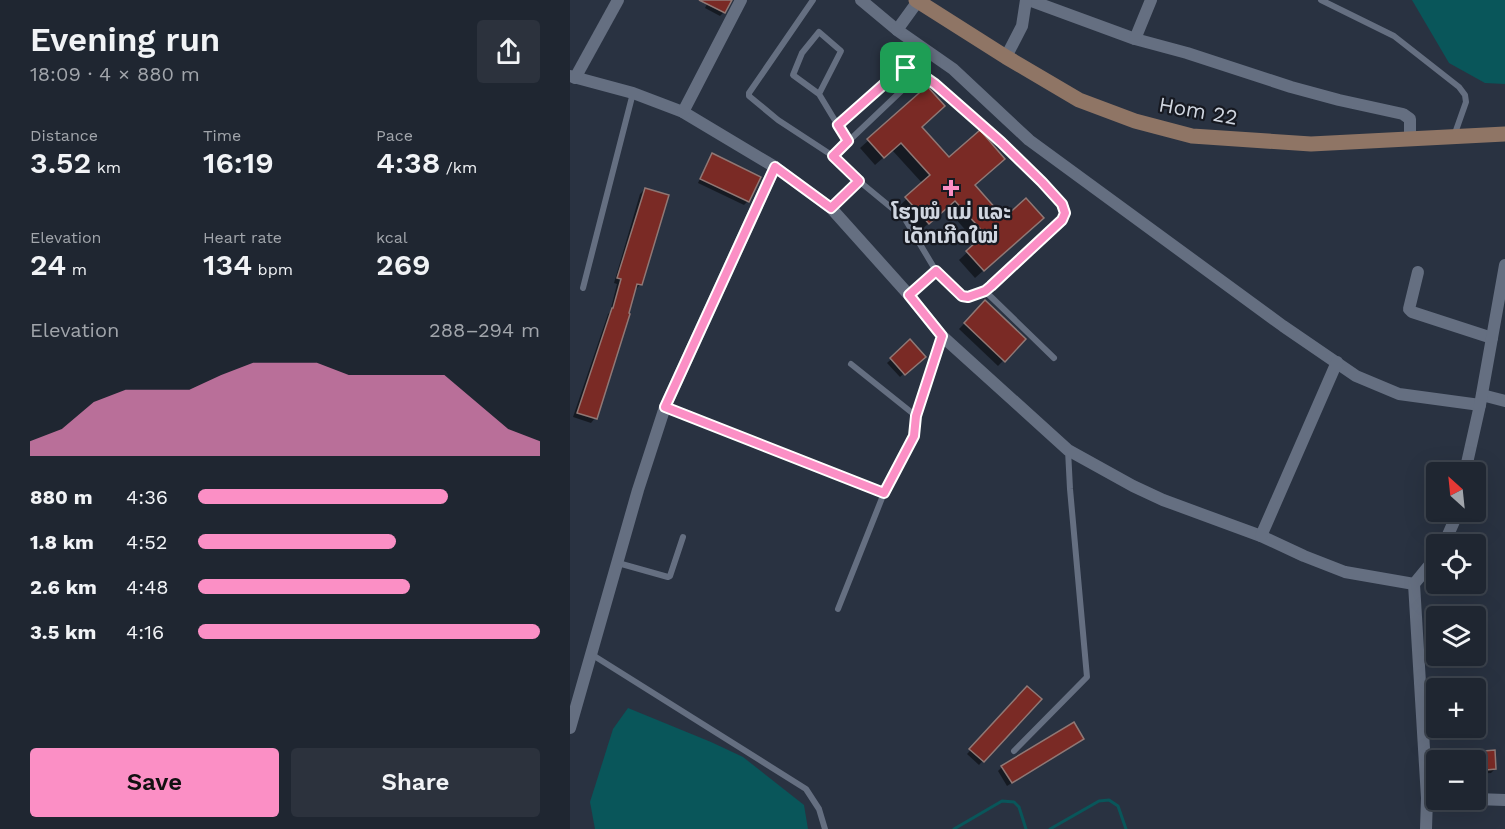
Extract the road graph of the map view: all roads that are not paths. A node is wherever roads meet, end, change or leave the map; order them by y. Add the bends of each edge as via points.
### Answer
1 (618, 0) edge
2 (741, 0) edge
3 (813, 0) edge
4 (861, 0) edge
5 (1028, 0) edge
6 (1151, 0) edge
7 (1321, 0) edge
8 (917, 1) edge
9 (897, 30) junction
10 (1135, 39) junction
11 (1006, 57) junction
12 (922, 75) junction
13 (572, 77) edge
14 (633, 93) junction
15 (819, 94) junction
16 (683, 112) junction
17 (838, 125) junction
18 (1505, 134) edge
19 (1454, 137) junction
20 (1410, 139) junction
21 (848, 141) junction
22 (833, 156) junction
23 (775, 167) junction
24 (859, 181) junction
25 (831, 208) junction
26 (936, 271) junction
27 (1418, 272) dead end
28 (1504, 272) edge
29 (583, 288) dead end
30 (985, 291) junction
31 (909, 295) junction
32 (942, 336) junction
33 (1492, 338) junction
34 (1054, 358) dead end
35 (1336, 362) junction
36 (851, 364) dead end
37 (1481, 400) junction
38 (1505, 401) edge
39 (665, 407) junction
40 (916, 416) junction
41 (1068, 450) junction
42 (1467, 462) edge
43 (884, 493) junction
44 (1261, 536) junction
45 (683, 537) dead end
46 (617, 562) junction
47 (1426, 569) edge
48 (1414, 584) junction
49 (838, 609) dead end
50 (591, 654) junction
51 (570, 728) edge
52 (1428, 750) edge
53 (1014, 751) dead end
54 (1486, 799) edge
55 (1505, 800) edge
56 (1430, 810) edge
57 (825, 829) edge
58 (1426, 829) edge

1 - 13 street
2 - 16 street
3 - 22 lane via 749,96
4 - 9 street
5 - 10 street
5 - 11 street via 1022,26
6 - 10 street
7 - 19 lane via 1394,36 1459,87 1466,102
8 - 9 street
8 - 11 street, Hom 22
9 - 35 street via 953,69 1029,140
10 - 20 street via 1301,90 1403,114 1410,119
11 - 20 street, Hom 22 via 1079,100 1135,121 1192,136 1311,144
12 - 17 lane via 904,69
12 - 21 lane
12 - 30 lane via 1001,142 1062,204 1065,213
13 - 14 street
14 - 16 street
14 - 29 lane
15 - 15 lane via 842,51 819,32 802,53 793,75
15 - 17 lane
16 - 23 street
17 - 21 lane
18 - 19 street, Hom 22
19 - 20 street, Hom 22
21 - 22 lane
22 - 24 lane
23 - 25 street
23 - 39 street
24 - 25 lane
24 - 26 lane via 905,219
25 - 31 street
26 - 30 lane via 962,296
26 - 31 lane
27 - 33 street via 1409,309 1412,312
28 - 33 street
30 - 34 lane
31 - 32 street
32 - 40 lane
32 - 41 street
33 - 37 street
35 - 37 street via 1356,376 1399,394
35 - 44 street
36 - 40 lane
37 - 38 street
37 - 42 street
39 - 43 lane
39 - 46 street
40 - 43 lane via 914,436
41 - 44 street via 1163,500
41 - 53 lane via 1087,677
43 - 49 lane
44 - 48 street via 1346,572
45 - 46 lane via 668,577
46 - 50 street
47 - 48 street
48 - 52 street
50 - 51 street
50 - 57 lane via 806,789 819,809
54 - 55 street
56 - 58 street

